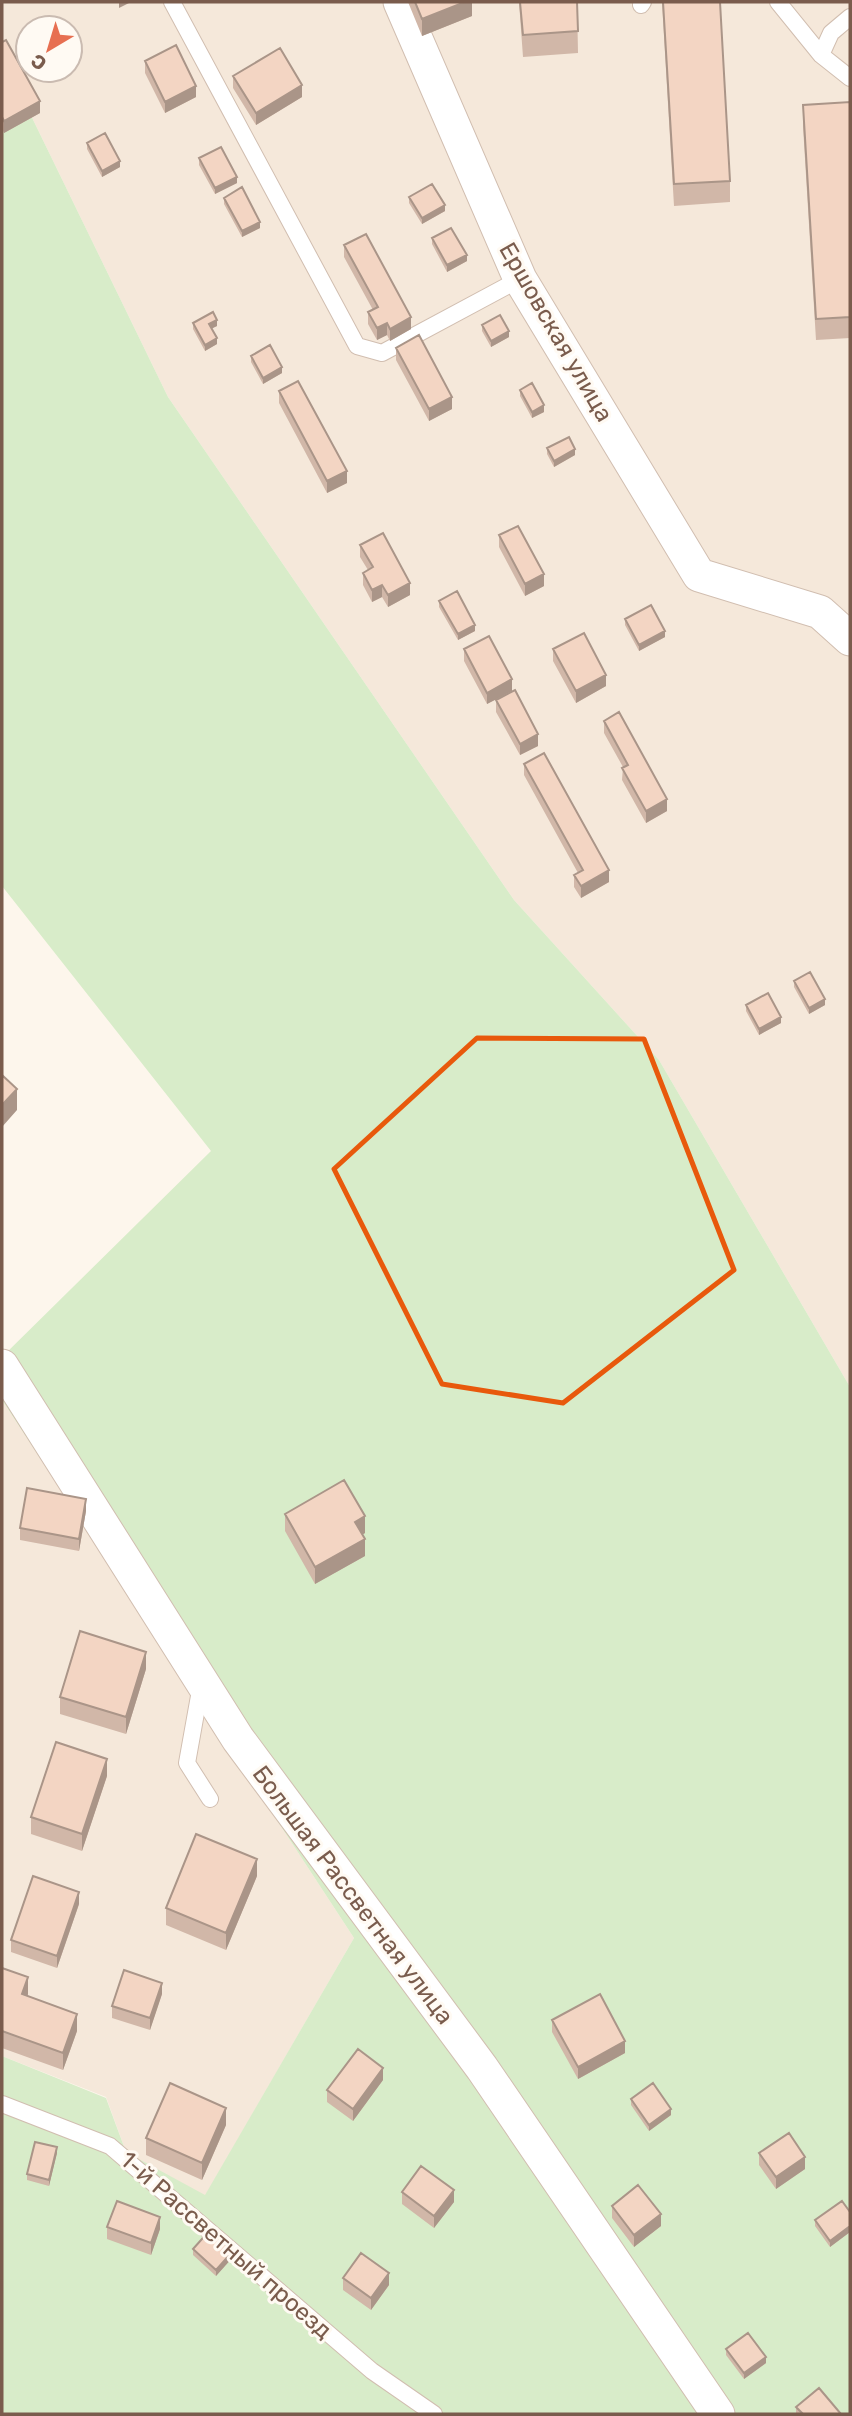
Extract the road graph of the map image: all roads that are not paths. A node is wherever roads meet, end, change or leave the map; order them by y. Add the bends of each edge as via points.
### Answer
1 (172, 2) edge
2 (400, 2) edge
3 (778, 2) edge
4 (850, 17) edge
5 (821, 55) junction
6 (850, 78) edge
7 (520, 279) junction
8 (850, 639) edge
9 (2, 1366) edge
10 (202, 1683) junction
11 (210, 1799) dead end
12 (2, 2104) edge
13 (434, 2414) edge
14 (718, 2414) edge

1 - 7 lane via 357,346 382,353
2 - 7 street, Ершовская улица
3 - 5 lane
4 - 5 lane via 831,33
5 - 6 lane
7 - 8 street, Ершовская улица via 699,575 820,612
9 - 10 street, Большая Рассветная улица
10 - 11 lane via 187,1763
10 - 14 street, Большая Рассветная улица via 237,1740 482,2068
12 - 13 lane, 1-й Рассветный проезд via 110,2146 372,2371

